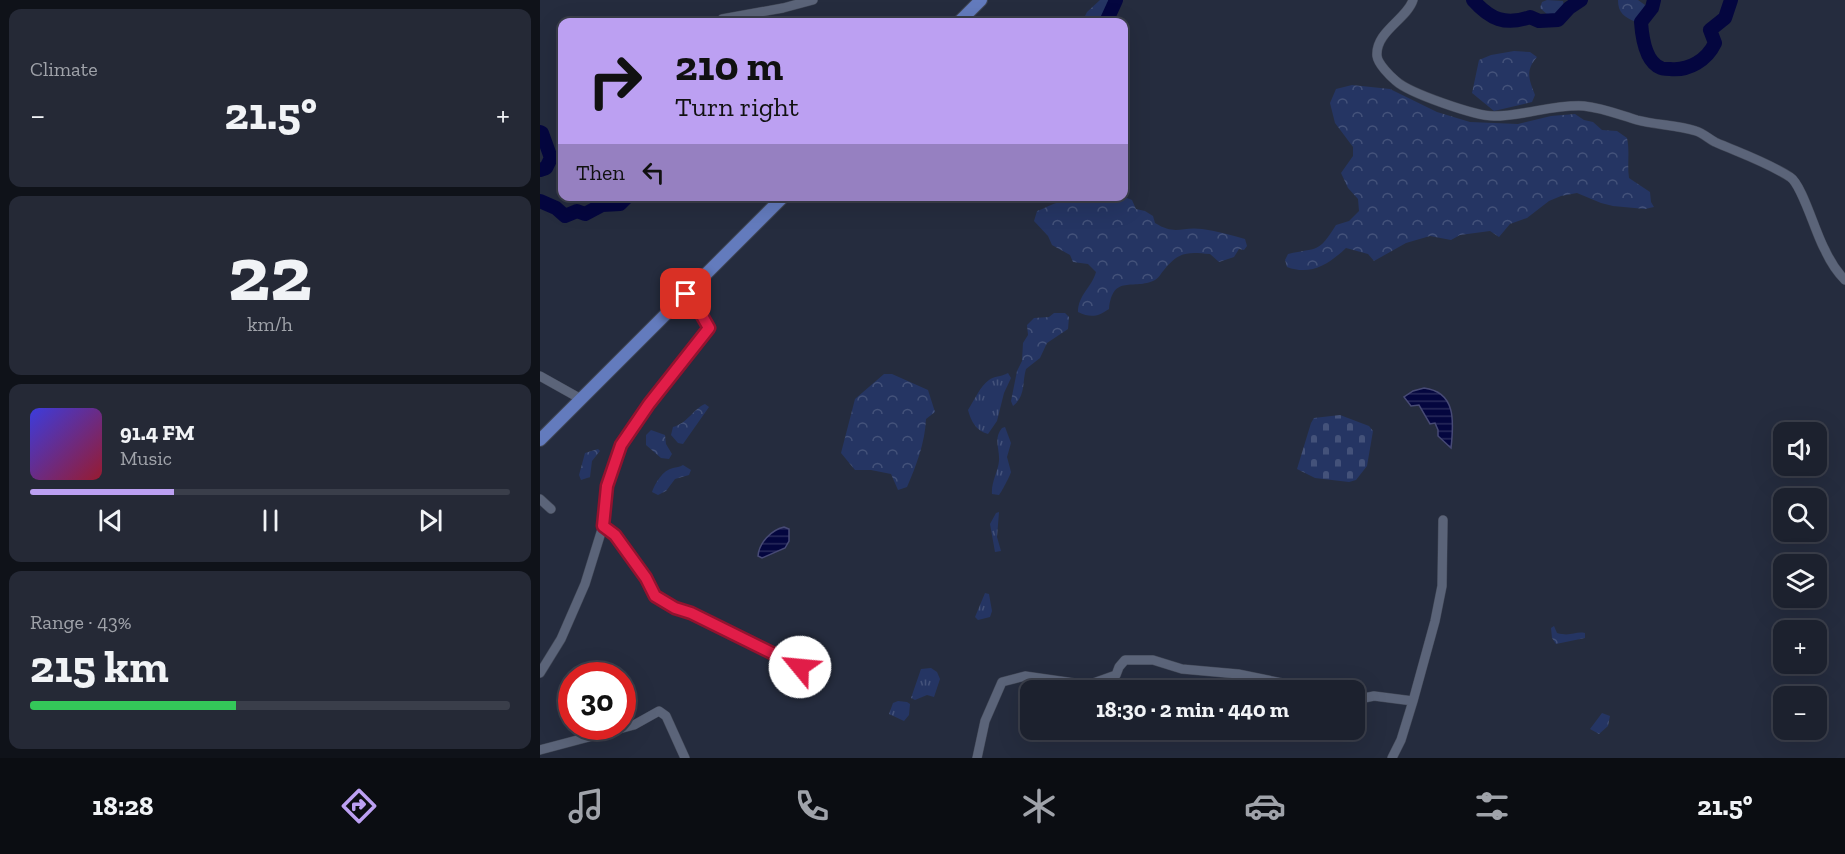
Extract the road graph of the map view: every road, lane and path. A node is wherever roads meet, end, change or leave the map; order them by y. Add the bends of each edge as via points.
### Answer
1 (813, 0) edge
2 (981, 0) edge
3 (1413, 0) edge
4 (728, 18) edge
5 (963, 18) edge
6 (779, 201) edge
7 (1845, 280) edge
8 (686, 294) junction
9 (540, 376) edge
10 (581, 399) junction
11 (540, 440) edge
12 (540, 499) edge
13 (551, 509) dead end
14 (1443, 520) dead end
15 (603, 526) junction
16 (800, 667) dead end
17 (540, 673) edge
18 (1053, 680) edge
19 (1102, 680) edge
20 (1268, 680) edge
21 (1365, 698) edge
22 (1413, 701) junction
23 (540, 750) edge
24 (685, 758) edge
25 (977, 758) edge
26 (1392, 758) edge

1 - 4 street
2 - 5 main road
3 - 7 street via 1389,29 1377,52 1378,60 1396,81 1468,112 1491,116 1584,106 1697,131 1792,178 1824,249
6 - 8 main road
8 - 10 main road
8 - 15 street via 709,328 621,445 607,486
9 - 10 street
10 - 11 main road
12 - 13 street
14 - 22 street via 1442,586
15 - 16 street via 615,535 655,596
15 - 17 street via 568,625
18 - 25 street via 1025,676 1002,682 985,721
19 - 20 street via 1116,675 1125,660 1152,660 1182,669
21 - 22 street
22 - 26 street
23 - 24 street via 634,725 659,711 666,716

